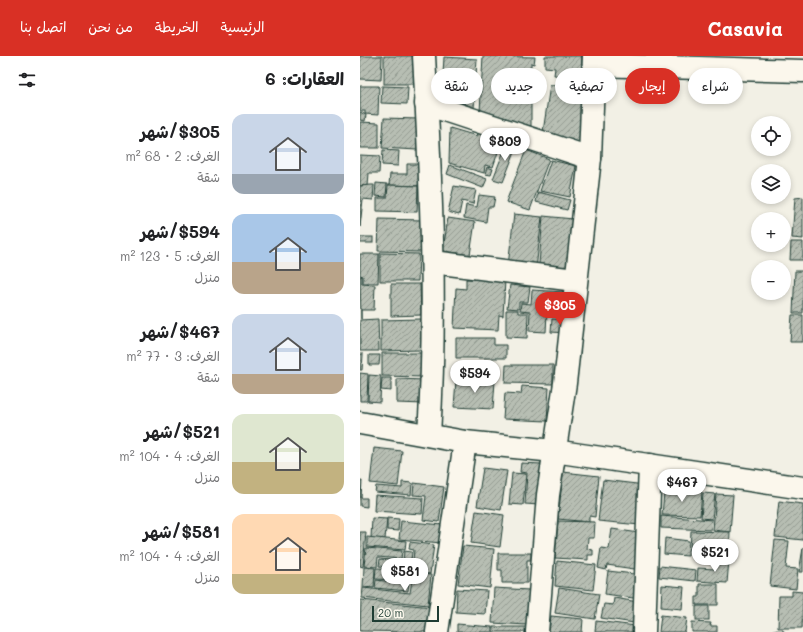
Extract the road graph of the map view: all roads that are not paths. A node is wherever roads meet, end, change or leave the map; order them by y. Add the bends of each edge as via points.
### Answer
1 (424, 56) edge
2 (594, 61) edge
3 (757, 62) edge
4 (803, 71) edge
5 (426, 104) junction
6 (590, 158) junction
7 (433, 262) junction
8 (575, 280) junction
9 (360, 424) edge
10 (429, 435) junction
11 (465, 442) junction
12 (554, 451) junction
13 (650, 465) junction
14 (803, 488) edge
15 (437, 632) edge
16 (537, 632) edge
17 (644, 632) edge

1 - 5 street
2 - 3 street
2 - 6 street
3 - 4 street
5 - 6 street
5 - 7 street
6 - 8 street
7 - 8 street
7 - 10 street
8 - 12 street via 565,383
9 - 10 street
10 - 11 street
11 - 12 street
11 - 15 street
12 - 13 street
12 - 16 street
13 - 14 street
13 - 17 street

